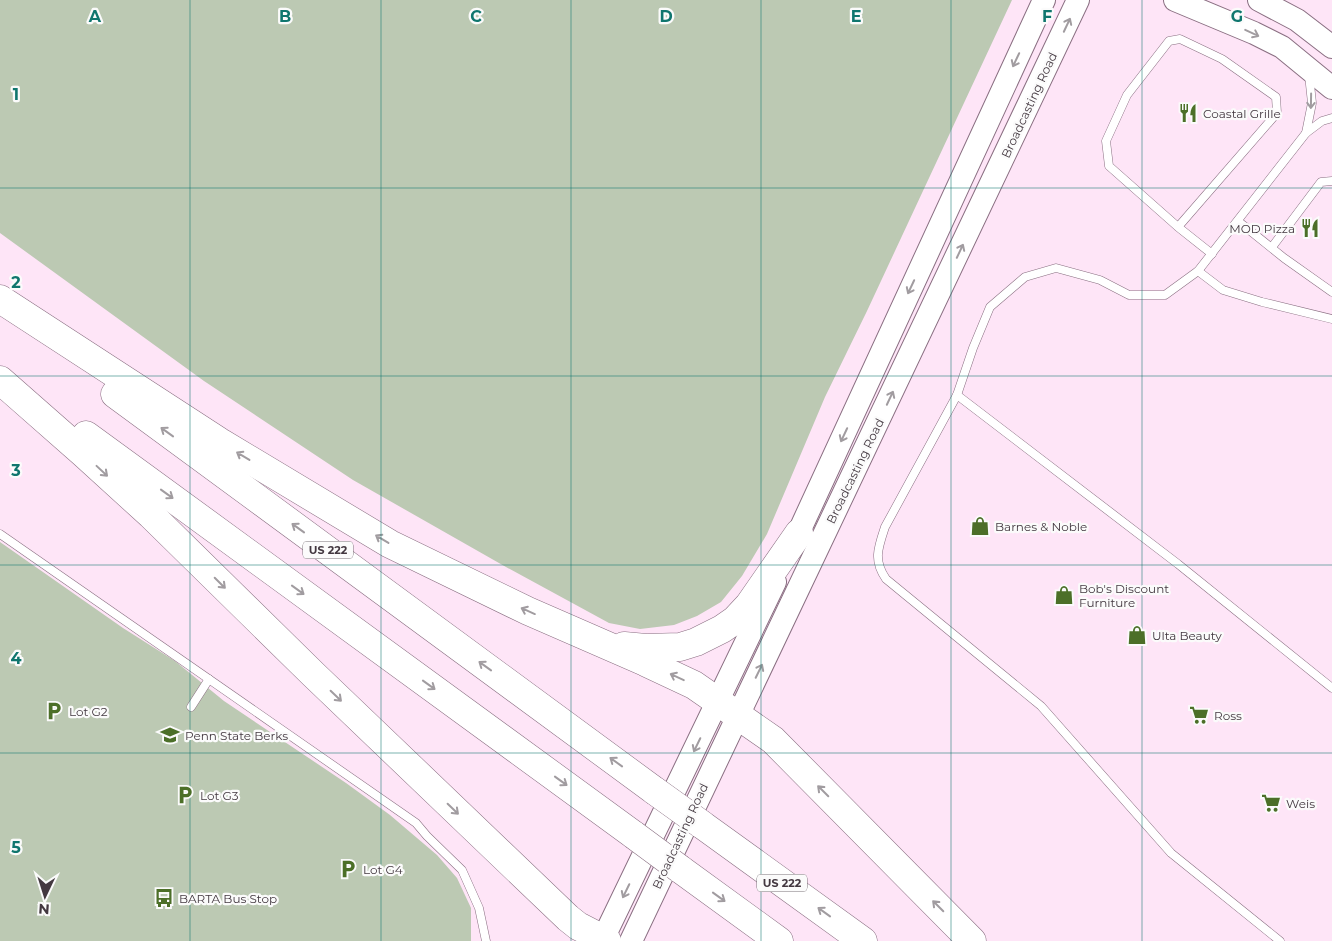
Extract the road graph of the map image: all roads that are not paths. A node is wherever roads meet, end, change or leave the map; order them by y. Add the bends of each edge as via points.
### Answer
1 (1044, 0) edge
2 (1078, 0) edge
3 (1175, 0) edge
4 (1259, 0) edge
5 (1329, 44) edge
6 (1308, 68) junction
7 (1332, 88) edge
8 (1332, 118) edge
9 (1306, 133) junction
10 (1332, 181) edge
11 (1238, 221) junction
12 (1178, 227) junction
13 (1272, 247) junction
14 (1212, 254) junction
15 (1198, 271) junction
16 (1332, 292) edge
17 (0, 299) edge
18 (0, 309) edge
19 (1332, 319) edge
20 (0, 372) edge
21 (0, 380) edge
22 (957, 395) junction
23 (799, 533) junction
24 (0, 534) edge
25 (596, 641) junction
26 (209, 679) junction
27 (1332, 688) edge
28 (191, 707) dead end
29 (728, 708) junction
30 (604, 940) edge
31 (486, 941) edge
32 (631, 941) edge
33 (779, 941) edge
34 (863, 941) edge
35 (972, 941) edge
36 (1280, 941) edge

1 -> 23 main road, Broadcasting Road
29 -> 2 main road, Broadcasting Road via 870,440
3 -> 6 main road via 1254,33 1282,48
4 - 5 main road via 1297,20
6 - 7 main road
6 -> 9 lane via 1312,103
8 - 9 lane
9 - 11 lane
10 - 13 lane via 1321,182
11 - 13 lane
11 - 14 lane
12 - 12 lane via 1109,166 1106,141 1126,94 1169,41 1180,39 1222,59 1276,97 1277,113
12 - 14 lane
13 - 16 lane
14 - 15 lane
15 - 19 lane via 1223,290
15 - 22 lane via 1165,295 1129,295 1100,280 1056,268 1025,277 990,307
25 -> 17 highway via 390,544 220,442
34 -> 18 highway, US 222, bridge
20 -> 33 highway, bridge
21 -> 30 highway via 151,514 568,918
22 - 27 lane via 1178,564
22 - 36 lane via 885,527 877,558 881,572 1041,706 1171,853
23 - 25 highway via 749,604 735,620 711,636 667,648 629,647
23 - 29 main road, Broadcasting Road
24 - 26 lane
29 -> 25 highway via 694,685
26 - 28 lane
26 - 31 lane via 416,823 462,870 479,908
29 -> 30 main road, Broadcasting Road
29 - 32 main road, Broadcasting Road
35 -> 29 highway via 773,740

